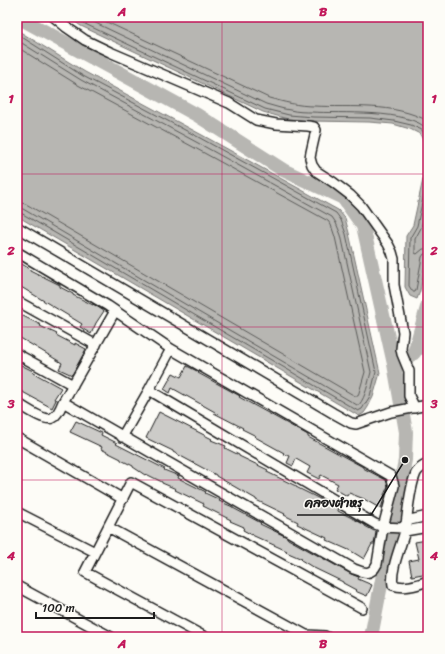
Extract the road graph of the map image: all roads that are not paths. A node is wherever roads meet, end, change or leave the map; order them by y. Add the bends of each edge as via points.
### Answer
1 (54, 17) edge
2 (17, 227) edge
3 (17, 252) edge
4 (17, 301) edge
5 (115, 311) junction
6 (96, 345) junction
7 (171, 350) junction
8 (17, 354) edge
9 (73, 385) junction
10 (149, 390) junction
11 (63, 402) junction
12 (17, 403) edge
13 (428, 405) edge
14 (406, 410) junction
15 (122, 437) junction
16 (17, 438) edge
17 (428, 464) edge
18 (123, 498) junction
19 (17, 512) edge
20 (428, 516) edge
21 (108, 527) junction
22 (386, 527) junction
23 (428, 527) edge
24 (403, 528) junction
25 (95, 552) junction
26 (428, 582) edge
27 (17, 586) edge
28 (362, 608) dead end
29 (112, 637) edge
30 (205, 637) edge
31 (327, 637) edge

1 - 14 street via 85,40 229,103 256,120 308,126 316,130 310,158 312,165 316,171 361,206 392,252 394,285 403,332 401,349 409,371
2 - 14 street via 351,423 356,424
3 - 5 street
4 - 6 street
5 - 6 street
5 - 7 street
6 - 9 street
7 - 10 street
7 - 22 street via 391,476 394,486
8 - 9 street
9 - 11 street
10 - 15 street
10 - 22 street via 375,524
11 - 12 street via 56,415 48,419
11 - 15 street
13 - 14 street
15 - 22 street via 359,571 370,572 377,564
16 - 18 street
17 - 24 street via 417,471
18 - 21 street
18 - 28 street via 131,482
19 - 25 street
20 - 24 street via 410,520
21 - 25 street
21 - 31 street via 306,635
22 - 24 street
23 - 24 street
24 - 26 street via 393,585 399,587
25 - 30 street via 85,572
27 - 29 street

